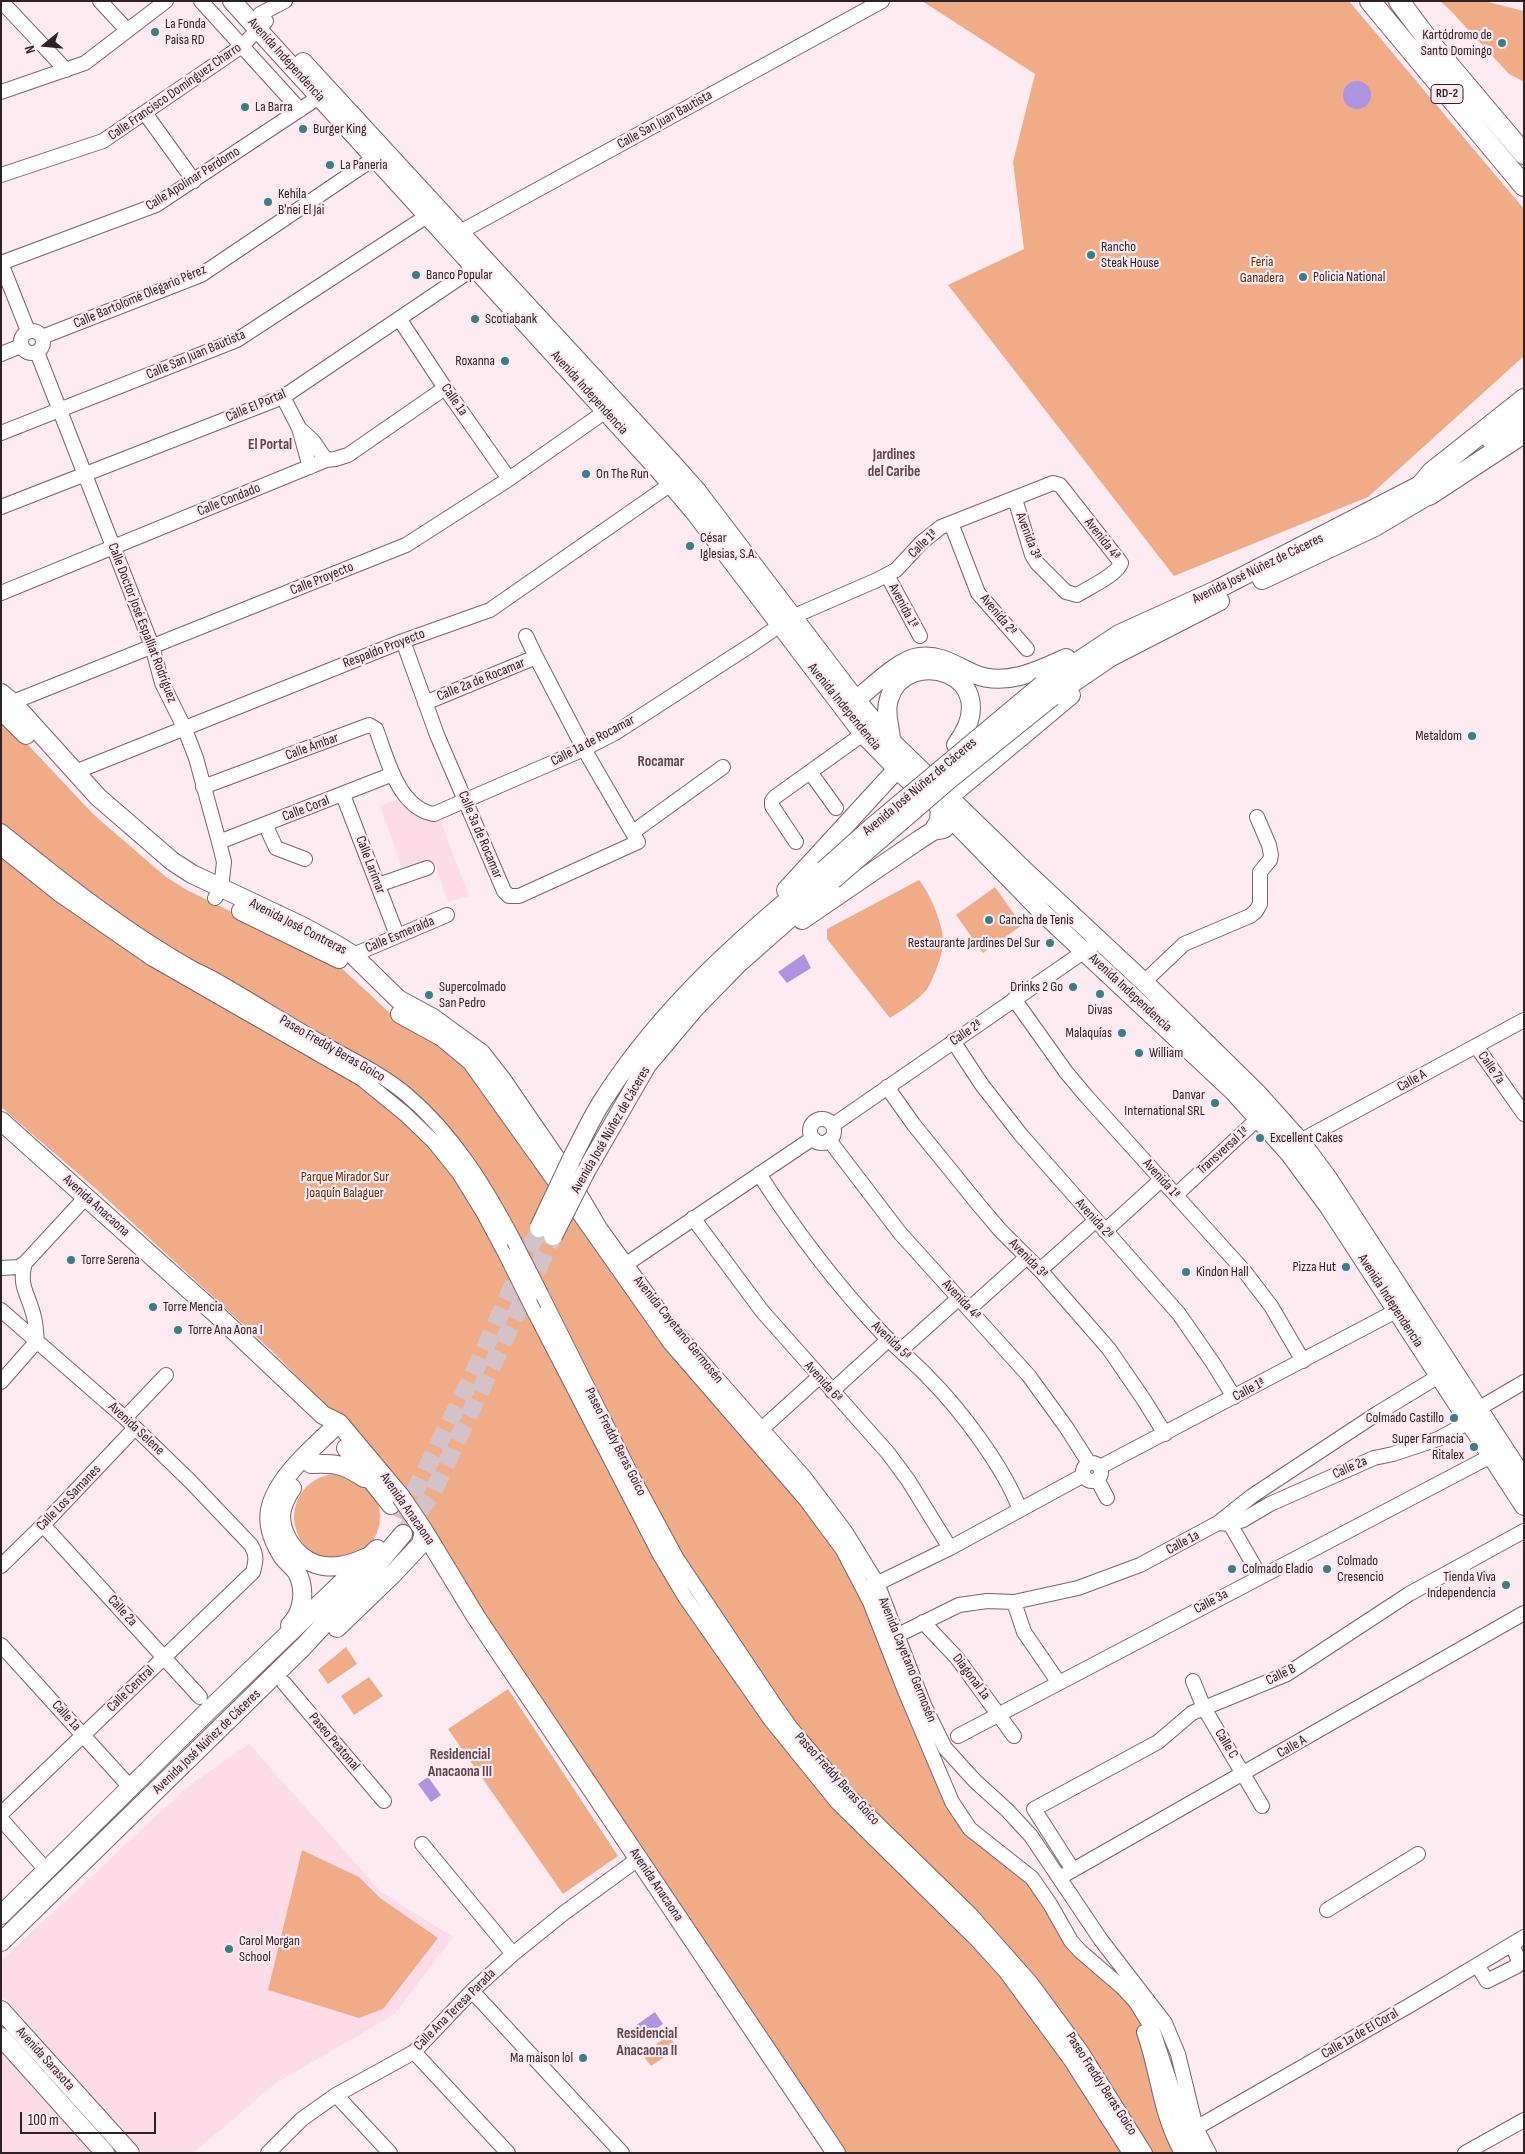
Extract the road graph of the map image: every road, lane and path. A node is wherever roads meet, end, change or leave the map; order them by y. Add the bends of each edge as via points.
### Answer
1 (1, 1) edge
2 (100, 1) edge
3 (166, 1) edge
4 (201, 1) edge
5 (232, 1) edge
6 (247, 1) edge
7 (285, 1) edge
8 (882, 1) edge
9 (1370, 1) edge
10 (1399, 1) edge
11 (261, 21) junction
12 (127, 30) junction
13 (242, 46) junction
14 (66, 70) junction
15 (1, 92) edge
16 (319, 97) junction
17 (336, 107) junction
18 (300, 110) junction
19 (145, 113) junction
20 (1524, 154) edge
21 (380, 155) junction
22 (1, 175) edge
23 (194, 181) junction
24 (1524, 186) edge
25 (427, 216) junction
26 (454, 235) junction
27 (1, 263) edge
28 (480, 264) junction
29 (400, 320) junction
30 (28, 331) junction
31 (42, 338) junction
32 (21, 346) junction
33 (37, 352) junction
34 (1, 354) edge
35 (445, 388) junction
36 (283, 397) junction
37 (1524, 399) edge
38 (612, 407) junction
39 (60, 410) junction
40 (1524, 418) edge
41 (299, 428) junction
42 (1, 433) edge
43 (1524, 433) edge
44 (1524, 449) edge
45 (326, 460) junction
46 (310, 467) junction
47 (84, 473) junction
48 (509, 479) junction
49 (671, 484) junction
50 (1060, 485) joint
51 (1426, 489) junction
52 (1015, 499) junction
53 (1, 507) edge
54 (951, 523) junction
55 (721, 535) junction
56 (113, 547) junction
57 (887, 575) junction
58 (1066, 592) joint
59 (1, 593) edge
60 (786, 620) junction
61 (526, 636) dead end
62 (920, 636) dead end
63 (1124, 641) junction
64 (402, 642) junction
65 (152, 646) junction
66 (1027, 649) dead end
67 (536, 657) junction
68 (1047, 691) junction
69 (4, 703) edge
70 (425, 703) junction
71 (852, 707) junction
72 (184, 727) junction
73 (862, 734) junction
74 (891, 741) junction
75 (584, 749) junction
76 (722, 767) dead end
77 (897, 769) junction
78 (75, 772) junction
79 (810, 772) junction
80 (393, 774) junction
81 (203, 787) junction
82 (343, 795) junction
83 (467, 801) junction
84 (944, 802) junction
85 (836, 808) dead end
86 (1257, 817) dead end
87 (265, 824) junction
88 (871, 828) junction
89 (962, 829) junction
90 (1, 831) edge
91 (933, 831) junction
92 (636, 837) junction
93 (220, 842) junction
94 (796, 842) dead end
95 (1, 848) edge
96 (305, 859) dead end
97 (427, 868) dead end
98 (828, 875) junction
99 (1021, 878) junction
100 (378, 885) junction
101 (218, 893) junction
102 (447, 915) dead end
103 (397, 935) junction
104 (1092, 946) junction
105 (353, 955) junction
106 (735, 956) junction
107 (1144, 982) junction
108 (1014, 1000) junction
109 (1524, 1020) edge
110 (953, 1042) junction
111 (1476, 1046) junction
112 (887, 1087) junction
113 (1265, 1113) junction
114 (1524, 1114) edge
115 (1, 1121) edge
116 (833, 1125) junction
117 (813, 1138) junction
118 (829, 1140) junction
119 (1300, 1142) junction
120 (759, 1174) junction
121 (1162, 1179) junction
122 (575, 1182) junction
123 (1176, 1195) junction
124 (86, 1198) junction
125 (693, 1218) junction
126 (1100, 1226) junction
127 (1027, 1257) junction
128 (26, 1263) junction
129 (622, 1267) junction
130 (1, 1268) edge
131 (1040, 1270) junction
132 (959, 1298) junction
133 (969, 1309) junction
134 (1, 1310) edge
135 (1396, 1311) junction
136 (888, 1340) junction
137 (37, 1341) junction
138 (901, 1350) junction
139 (1303, 1361) junction
140 (166, 1375) dead end
141 (1440, 1376) junction
142 (819, 1377) junction
143 (1, 1382) edge
144 (1524, 1382) edge
145 (832, 1391) junction
146 (1234, 1397) junction
147 (1474, 1415) junction
148 (125, 1418) junction
149 (135, 1428) junction
150 (339, 1432) junction
151 (756, 1433) junction
152 (1165, 1434) junction
153 (1491, 1456) junction
154 (311, 1464) junction
155 (1092, 1471) junction
156 (1524, 1479) edge
157 (377, 1488) junction
158 (1107, 1498) dead end
159 (396, 1501) junction
160 (1524, 1506) edge
161 (1020, 1510) junction
162 (1224, 1524) junction
163 (43, 1526) junction
164 (1524, 1531) edge
165 (413, 1533) junction
166 (950, 1548) junction
167 (372, 1554) junction
168 (256, 1561) joint
169 (1, 1566) edge
170 (1260, 1576) junction
171 (870, 1586) junction
172 (1014, 1602) junction
173 (1524, 1613) edge
174 (923, 1622) junction
175 (896, 1636) junction
176 (1, 1645) edge
177 (164, 1657) junction
178 (251, 1670) junction
179 (1193, 1681) dead end
180 (284, 1683) junction
181 (1059, 1683) junction
182 (200, 1697) dead end
183 (1204, 1708) junction
184 (998, 1715) junction
185 (83, 1735) junction
186 (958, 1736) dead end
187 (1014, 1736) dead end
188 (146, 1771) junction
189 (1244, 1774) junction
190 (163, 1785) junction
191 (130, 1787) junction
192 (384, 1801) dead end
193 (1262, 1806) dead end
194 (1, 1814) edge
195 (1, 1819) edge
196 (83, 1834) junction
197 (422, 1844) dead end
198 (97, 1849) junction
199 (66, 1850) junction
200 (1418, 1854) dead end
201 (638, 1859) junction
202 (81, 1865) junction
203 (1073, 1870) junction
204 (46, 1871) junction
205 (1060, 1879) junction
206 (1327, 1910) dead end
207 (1, 1915) edge
208 (1518, 1941) edge
209 (1, 1942) edge
210 (513, 1954) junction
211 (1477, 1965) junction
212 (1109, 1976) junction
213 (472, 1991) junction
214 (1, 2010) edge
215 (1, 2037) edge
216 (414, 2052) junction
217 (336, 2095) junction
218 (1524, 2120) edge
219 (1196, 2128) junction
220 (271, 2152) edge
221 (105, 2153) edge
222 (130, 2153) edge
223 (390, 2153) edge
224 (508, 2153) edge
225 (622, 2153) edge
226 (836, 2153) edge
227 (1130, 2153) edge
228 (1145, 2153) edge
229 (1182, 2153) edge
230 (1196, 2153) edge
231 (1209, 2153) edge
232 (1465, 2153) edge

1 - 14 street
2 - 12 street
3 - 12 street
4 - 13 street
5 - 11 main road, Avenida Independencia
6 - 11 main road, Avenida Independencia
7 - 11 street, Calle Francisco Domínguez Charro
8 - 26 street, Calle San Juan Bautista
9 - 24 highway, RD-2
10 - 20 highway, RD-2
11 - 13 street, Calle Francisco Domínguez Charro
11 - 16 main road, Avenida Independencia
11 - 17 main road, Avenida Independencia
12 - 14 street via 85,63
13 - 18 street
13 - 19 street, Calle Francisco Domínguez Charro
14 - 15 street
16 - 17 main road, Avenida Independencia
16 - 18 street, Calle Apolinar Perdomo
17 - 21 main road, Avenida Independencia
18 - 23 street, Calle Apolinar Perdomo
19 - 22 street, Calle Francisco Domínguez Charro via 103,141
19 - 23 street
21 - 25 main road, Avenida Independencia
21 - 26 main road, Avenida Independencia
21 - 31 street, Calle Bartolomé Olegario Pérez via 201,275
23 - 27 street, Calle Apolinar Perdomo via 156,205
25 - 26 main road, Avenida Independencia
25 - 39 street, Calle San Juan Bautista via 237,340
26 - 28 main road, Avenida Independencia
27 - 30 street
28 - 29 street, Calle El Portal
28 - 38 main road, Avenida Independencia
29 - 35 street, Calle 1a
29 - 36 street, Calle El Portal
30 - 31 street via 36,331
30 - 32 street via 21,338
31 - 33 street via 42,346
32 - 33 street via 28,352
32 - 34 street
33 - 39 street, Calle Doctor José Espalliat Rodríguez
35 - 45 street, Calle Condado via 348,455
35 - 48 street, Calle 1a
36 - 41 street
36 - 47 street, Calle El Portal
37 - 51 highway via 1432,472
38 - 48 street, Calle Proyecto
38 - 49 main road, Avenida Independencia
38 - 55 main road, Avenida Independencia via 697,491
39 - 42 street, Calle San Juan Bautista
39 - 47 street, Calle Doctor José Espalliat Rodríguez
40 - 51 highway
41 - 45 street
41 - 46 street
43 - 51 highway
44 - 51 highway via 1465,483
45 - 46 street, Calle Condado
46 - 56 street, Calle Condado
47 - 53 street, Calle El Portal
47 - 56 street, Calle Doctor José Espalliat Rodríguez
48 - 65 street, Calle Proyecto via 406,545
49 - 55 main road, Avenida Independencia
49 - 64 street, Respaldo Proyecto via 490,610
50 - 52 street, Calle 1ª via 1052,484
50 - 58 street, Avenida 4ª via 1121,563 1115,572 1077,595
51 - 63 main road, Avenida José Núñez de Cáceres via 1216,590
52 - 54 street, Calle 1ª
52 - 58 street, Avenida 3ª via 1032,555
54 - 57 street, Calle 1ª via 934,532 903,564
54 - 66 street, Avenida 2ª via 978,593
55 - 60 main road, Avenida Independencia
56 - 59 street, Calle Condado
56 - 65 street, Calle Doctor José Espalliat Rodríguez
57 - 60 street, Calle 1ª
57 - 62 street, Avenida 1ª
60 - 71 main road, Avenida Independencia
60 - 75 street, Calle 1a de Rocamar via 615,733
61 - 67 street
63 - 68 main road, Avenida José Núñez de Cáceres
63 - 71 main road via 1019,677 975,674 938,658 919,656 901,664
63 - 84 main road
64 - 70 street, Calle 3a de Rocamar
64 - 72 street, Respaldo Proyecto
65 - 69 street, Calle Proyecto
65 - 72 street, Calle Doctor José Espalliat Rodríguez via 162,683
67 - 70 street, Calle 2a de Rocamar
67 - 75 street, Calle 2a de Rocamar
68 - 88 main road, Avenida José Núñez de Cáceres, bridge
68 - 98 main road, Avenida José Núñez de Cáceres, bridge via 950,779
69 - 78 main road, Avenida José Contreras
69 - 101 main road, Avenida José Contreras via 92,806 120,832 168,873
70 - 83 street, Calle 3a de Rocamar
71 - 73 main road, Avenida Independencia
71 - 74 main road, Avenida Independencia
72 - 78 street, Respaldo Proyecto
72 - 81 street, Calle Doctor José Espalliat Rodríguez
73 - 77 main road, Avenida Independencia
73 - 79 street
74 - 84 main road, Avenida Independencia
74 - 88 main road, bridge via 888,700 893,688 909,674 929,670 951,675 960,681 972,712 956,745
75 - 83 street, Calle 1a de Rocamar
75 - 92 street, Calle 2a de Rocamar
76 - 92 street, Calle 3a de Rocamar
77 - 84 main road, Avenida Independencia
77 - 106 main road
78 - 101 main road, Avenida José Contreras via 113,812 172,861
79 - 85 street
79 - 94 street via 772,802
80 - 81 street, Calle Ámbar via 376,729 369,726
80 - 82 street, Calle Coral
80 - 83 street, Calle 1a de Rocamar via 404,794 424,811 434,814
81 - 93 street, Calle Doctor José Espalliat Rodríguez
82 - 87 street, Calle Coral
82 - 100 street, Calle Larimar
83 - 92 street, Calle 3a de Rocamar via 504,891 509,896 519,896
84 - 89 main road, Avenida Independencia
84 - 91 main road
84 - 99 main road, Avenida Independencia
86 - 107 street via 1271,855 1260,872 1260,904 1256,911 1184,944
87 - 93 street, Calle Coral
87 - 96 street via 276,848
88 - 98 main road, Avenida José Núñez de Cáceres, bridge
89 - 91 main road
89 - 99 main road, Avenida Independencia
90 - 228 street, Paseo Freddy Beras Goico, bridge via 84,896 155,944 259,1007 368,1067 406,1094 445,1132 488,1194 514,1241 625,1462 678,1559 786,1721 846,1793 970,1914 1031,1983 1081,2052
91 - 106 main road
93 - 101 street, Calle Doctor José Espalliat Rodríguez via 224,862
95 - 227 street, Paseo Freddy Beras Goico, bridge via 60,895 151,958 362,1079 434,1142 459,1173 483,1212 660,1555 685,1597 770,1719 837,1802 1006,1972 1070,2059
97 - 100 street
98 - 106 main road, Avenida José Núñez de Cáceres
99 - 104 main road, Avenida Independencia
100 - 103 street, Calle Larimar
101 - 105 main road, Avenida José Contreras via 302,926
101 - 122 main road, Avenida José Contreras via 347,963 388,1007 454,1044
102 - 103 street, Calle Esmeralda
103 - 105 street, Calle Esmeralda
104 - 107 main road, Avenida Independencia
104 - 108 street, Calle 2ª
104 - 113 main road, Avenida Independencia via 1234,1092
105 - 122 main road, Avenida José Contreras via 398,1000 433,1018 481,1053
106 - 122 main road, Avenida José Núñez de Cáceres via 647,1066
106 - 122 main road, Avenida José Núñez de Cáceres, bridge via 684,996 604,1097 572,1158 546,1232
107 - 113 main road, Avenida Independencia
108 - 110 street, Calle 2ª
108 - 121 street, Avenida 1ª via 1071,1078
109 - 111 street, Calle A
110 - 112 street, Calle 2ª
110 - 126 street, Avenida 2ª via 1021,1135
111 - 114 street, Calle 7a
111 - 119 street, Calle A
112 - 116 street, Calle 2ª
112 - 127 street, Avenida 3ª via 956,1179
113 - 119 main road, Avenida Independencia
113 - 123 street, Transversal 1ª
113 - 135 main road, Avenida Independencia
115 - 124 main road, Avenida Anacaona
116 - 117 street via 825,1119 816,1121 811,1129
116 - 118 street via 833,1137
117 - 118 street via 822,1143
117 - 120 street
118 - 132 street, Avenida 4ª via 880,1209
119 - 147 main road, Avenida Independencia via 1327,1177
120 - 125 street
120 - 136 street, Avenida 5ª via 829,1273
121 - 123 street, Avenida 1ª
121 - 126 street
122 - 129 street, Avenida Cayetano Germosén
123 - 139 street, Avenida 1ª via 1259,1290
124 - 128 street
124 - 150 main road, Avenida Anacaona via 214,1312
125 - 129 street
125 - 142 street, Avenida 6ª via 762,1311
126 - 131 street
126 - 146 street, Avenida 2ª via 1179,1314 1214,1362
127 - 131 street, Avenida 3ª
127 - 133 street
128 - 130 street via 19,1267
128 - 137 street via 22,1284 34,1316
129 - 151 street, Avenida Cayetano Germosén via 670,1342
131 - 152 street, Avenida 3ª via 1109,1349
132 - 133 street, Avenida 4ª
132 - 138 street
133 - 155 street, Avenida 4ª via 1029,1376 1066,1427
134 - 137 street, Avenida Selene
135 - 139 street, Calle 1ª
135 - 141 main road, Avenida Independencia
136 - 138 street, Avenida 5ª
136 - 145 street
137 - 143 street
137 - 148 street, Avenida Selene
138 - 161 street, Avenida 5ª via 962,1417 1011,1488
139 - 146 street, Calle 1ª
140 - 148 street
141 - 147 main road, Avenida Independencia
141 - 162 street, Calle 1a via 1241,1503
142 - 145 street, Avenida 6ª
142 - 151 street
144 - 147 street, Calle 2a
145 - 166 street, Avenida 6ª via 888,1453
146 - 152 street, Calle 1ª
147 - 153 main road, Avenida Independencia
147 - 156 main road, Avenida Independencia
147 - 162 street, Calle 2a via 1438,1439 1374,1458
148 - 149 street, Avenida Selene
149 - 163 street, Calle Los Samanes
149 - 168 street, Avenida Selene via 251,1545
150 - 154 main road
150 - 157 main road, Avenida Anacaona
150 - 159 main road, Avenida Anacaona
150 - 178 main road via 284,1480 270,1508 272,1533 300,1580 302,1604 294,1621 270,1644
151 - 171 street, Avenida Cayetano Germosén
152 - 155 street, Calle 1ª
153 - 160 main road, Avenida Independencia
153 - 170 street, Calle 3a
154 - 157 main road via 342,1466
154 - 167 main road via 285,1499 281,1517 295,1551 308,1561 339,1567
155 - 158 street, Avenida 4ª
155 - 161 street, Calle 1ª
157 - 159 main road, Avenida Anacaona
159 - 165 main road, Avenida Anacaona
161 - 166 street, Calle 1ª
162 - 170 street
162 - 172 street, Calle 1a via 1116,1575 1078,1588
163 - 169 street, Calle Los Samanes
163 - 177 street, Calle 2a
164 - 183 street, Calle B via 1409,1594 1288,1674
165 - 167 main road, Avenida José Núñez de Cáceres
165 - 180 main road via 393,1574
165 - 190 main road, Avenida José Núñez de Cáceres
165 - 201 main road, Avenida Anacaona via 476,1617
166 - 171 street, Calle 1ª
167 - 178 main road, Avenida José Núñez de Cáceres
168 - 177 street, Calle Central via 253,1572
170 - 181 street, Calle 3a
171 - 175 street, Avenida Cayetano Germosén
171 - 212 street, Avenida Cayetano Germosén via 942,1782 964,1821 1032,1878 1071,1941
172 - 174 street, Calle 1a via 965,1604
172 - 181 street via 1024,1632
173 - 189 street, Calle A
174 - 175 street, Calle 1a
174 - 184 street, Diagonal 1a via 980,1686
175 - 205 street, Avenida Cayetano Germosén via 924,1705 946,1748 975,1781 1022,1825
176 - 185 street, Calle 1a
177 - 182 street, Calle 2a
177 - 185 street, Calle Central
178 - 188 main road, Avenida José Núñez de Cáceres
179 - 183 street, Calle C
180 - 190 main road via 230,1733
180 - 192 street, Paseo Peatonal
181 - 184 street, Calle 3a
183 - 189 street, Calle C
183 - 203 street, Calle B via 1192,1713 1158,1742 1034,1809
184 - 186 street, Calle 3a
184 - 187 street, Diagonal 1a
185 - 191 street, Calle 1a
185 - 194 street, Calle Central
188 - 190 main road
188 - 191 main road, Avenida José Núñez de Cáceres
189 - 193 street, Calle C
189 - 203 street, Calle A
190 - 198 main road, Avenida José Núñez de Cáceres
191 - 196 main road, Avenida José Núñez de Cáceres
195 - 204 street
196 - 198 main road
196 - 199 main road, Avenida José Núñez de Cáceres
197 - 210 street
198 - 202 main road, Avenida José Núñez de Cáceres
199 - 202 main road
199 - 204 main road, Avenida José Núñez de Cáceres
200 - 206 street
201 - 210 street, Calle Ana Teresa Parada
201 - 226 main road, Avenida Anacaona
202 - 209 main road, Avenida José Núñez de Cáceres
203 - 205 street, Calle A
204 - 207 main road, Avenida José Núñez de Cáceres
205 - 219 street, Avenida Cayetano Germosén via 1101,1940 1165,2023 1178,2054
208 - 211 street, Calle 1a de El Coral
208 - 211 street via 1517,1966 1487,1981
210 - 213 street, Calle Ana Teresa Parada
211 - 219 street, Calle 1a de El Coral
212 - 229 street, Avenida Cayetano Germosén via 1144,2032 1166,2119
212 - 230 street, Avenida Cayetano Germosén via 1136,2002 1152,2028
213 - 216 street, Calle Ana Teresa Parada
213 - 225 street
214 - 222 main road, Avenida Sarasota
215 - 221 main road, Avenida Sarasota
216 - 217 street, Calle Ana Teresa Parada
216 - 224 street
217 - 220 street, Calle Ana Teresa Parada via 302,2119
217 - 223 street
218 - 232 street
219 - 231 street, Avenida Cayetano Germosén

